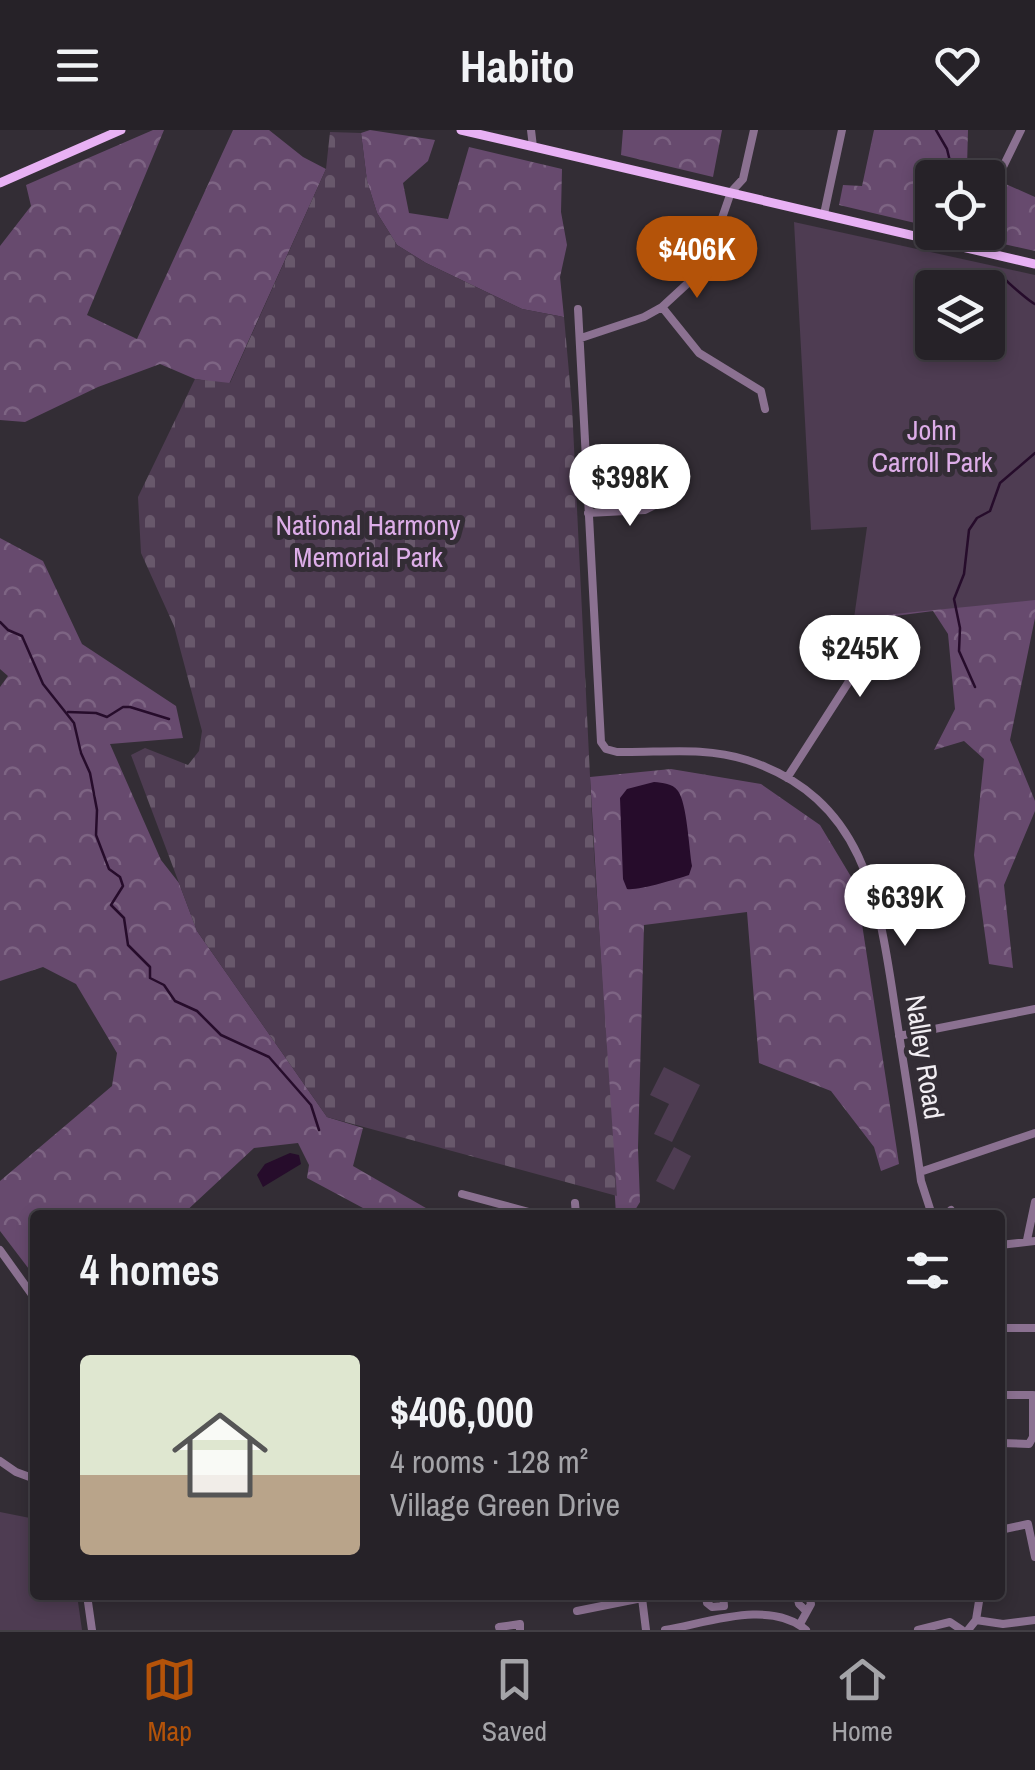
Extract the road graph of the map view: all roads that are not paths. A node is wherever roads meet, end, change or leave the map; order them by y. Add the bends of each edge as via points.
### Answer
1 (121, 130) edge
2 (461, 130) edge
3 (530, 130) edge
4 (754, 130) edge
5 (842, 130) edge
6 (1021, 130) edge
7 (533, 147) junction
8 (1005, 163) edge
9 (0, 183) edge
10 (731, 192) junction
11 (824, 214) junction
12 (1035, 264) edge
13 (662, 307) junction
14 (578, 309) dead end
15 (581, 338) junction
16 (764, 410) dead end
17 (657, 504) dead end
18 (588, 513) junction
19 (862, 621) dead end
20 (787, 778) junction
21 (1035, 1009) edge
22 (899, 1036) junction
23 (1035, 1133) edge
24 (920, 1172) junction
25 (462, 1194) dead end
26 (1035, 1202) edge
27 (575, 1203) dead end
28 (502, 1210) edge
29 (576, 1210) edge
30 (931, 1210) edge
31 (1031, 1240) edge
32 (1005, 1243) edge
33 (0, 1250) edge
34 (30, 1292) edge
35 (1005, 1328) edge
36 (1035, 1328) edge
37 (1005, 1395) edge
38 (1005, 1443) edge
39 (0, 1462) edge
40 (30, 1477) edge
41 (1005, 1529) edge
42 (1035, 1557) edge
43 (88, 1600) edge
44 (632, 1600) edge
45 (642, 1600) edge
46 (707, 1600) edge
47 (723, 1600) edge
48 (799, 1600) edge
49 (810, 1600) edge
50 (979, 1600) edge
51 (724, 1606) junction
52 (577, 1611) dead end
53 (806, 1611) junction
54 (728, 1620) junction
55 (976, 1620) junction
56 (1035, 1620) edge
57 (803, 1627) edge
58 (92, 1630) edge
59 (500, 1630) edge
60 (520, 1630) edge
61 (646, 1630) edge
62 (665, 1630) edge
63 (918, 1630) edge
64 (965, 1630) edge

1 - 9 main road
2 - 7 main road
3 - 7 street
4 - 10 street via 743,179
5 - 11 street
6 - 8 street
7 - 10 main road
10 - 11 main road
10 - 13 street via 710,253
11 - 12 main road
13 - 15 street
13 - 16 street via 699,353 761,391
14 - 15 street
15 - 18 street
17 - 18 street
18 - 20 street, Nalley Road via 604,747 708,751
19 - 20 street via 848,683
20 - 22 street, Nalley Road via 833,816 865,868 879,911
21 - 22 street
22 - 24 street, Nalley Road
23 - 24 street
24 - 30 street, Nalley Road
25 - 28 street
26 - 31 street
27 - 29 street
31 - 32 street
33 - 34 street
35 - 36 street
37 - 38 street via 1032,1395 1033,1423 1029,1444
39 - 40 street
41 - 42 street via 1028,1524
43 - 58 street
44 - 52 street
45 - 61 street
46 - 51 street via 708,1606
47 - 51 street
48 - 53 street
49 - 53 street
50 - 55 street
51 - 54 street
53 - 57 street
54 - 57 street via 776,1616
54 - 62 street
55 - 56 street
55 - 64 street
59 - 60 street via 520,1624
63 - 64 street via 950,1622

